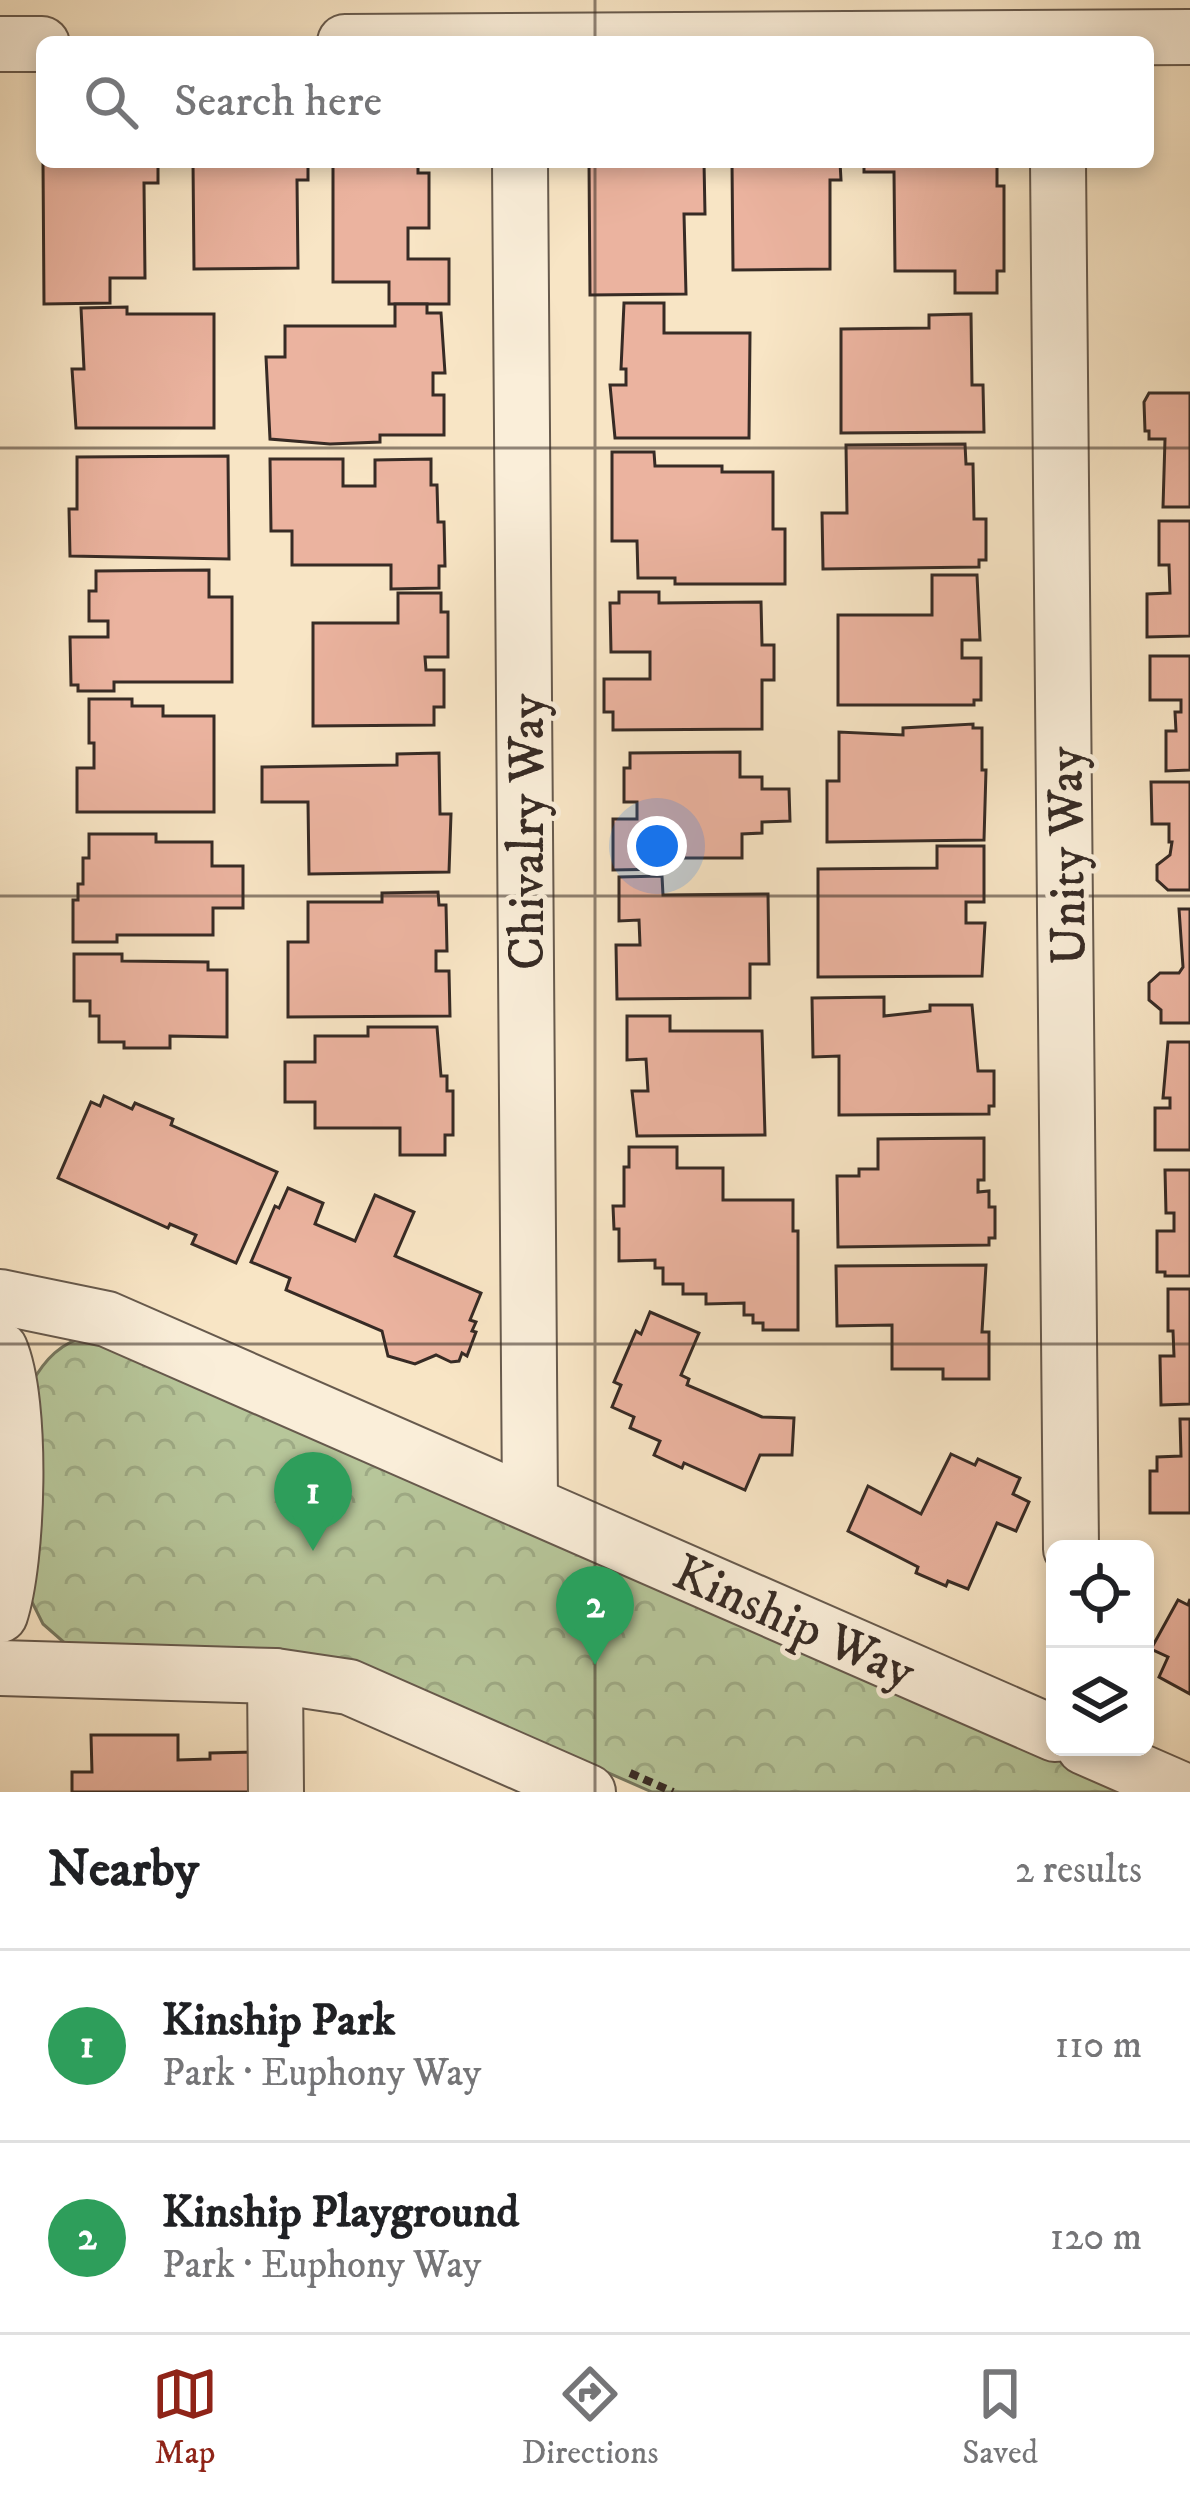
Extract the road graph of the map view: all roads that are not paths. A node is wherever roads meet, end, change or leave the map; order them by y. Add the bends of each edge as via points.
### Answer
1 (519, 0) edge
2 (1057, 26) edge
3 (520, 36) edge
4 (721, 36) edge
5 (1190, 37) edge
6 (0, 44) edge
7 (36, 44) edge
8 (520, 168) edge
9 (1058, 168) edge
10 (0, 1298) edge
11 (0, 1349) edge
12 (530, 1502) junction
13 (1071, 1540) edge
14 (0, 1615) edge
15 (0, 1668) edge
16 (275, 1676) junction
17 (1046, 1730) edge
18 (1105, 1756) edge
19 (600, 1778) edge
20 (277, 1792) edge
21 (1187, 1792) edge

1 - 3 street
2 - 4 street
2 - 5 street
6 - 7 street
8 - 12 street, Chivalry Way
9 - 13 street, Unity Way
10 - 12 street, Kinship Way via 107,1319
11 - 14 street via 14,1443 9,1589
12 - 17 street, Kinship Way
15 - 16 street
16 - 19 street via 349,1687
16 - 20 street
18 - 21 street

